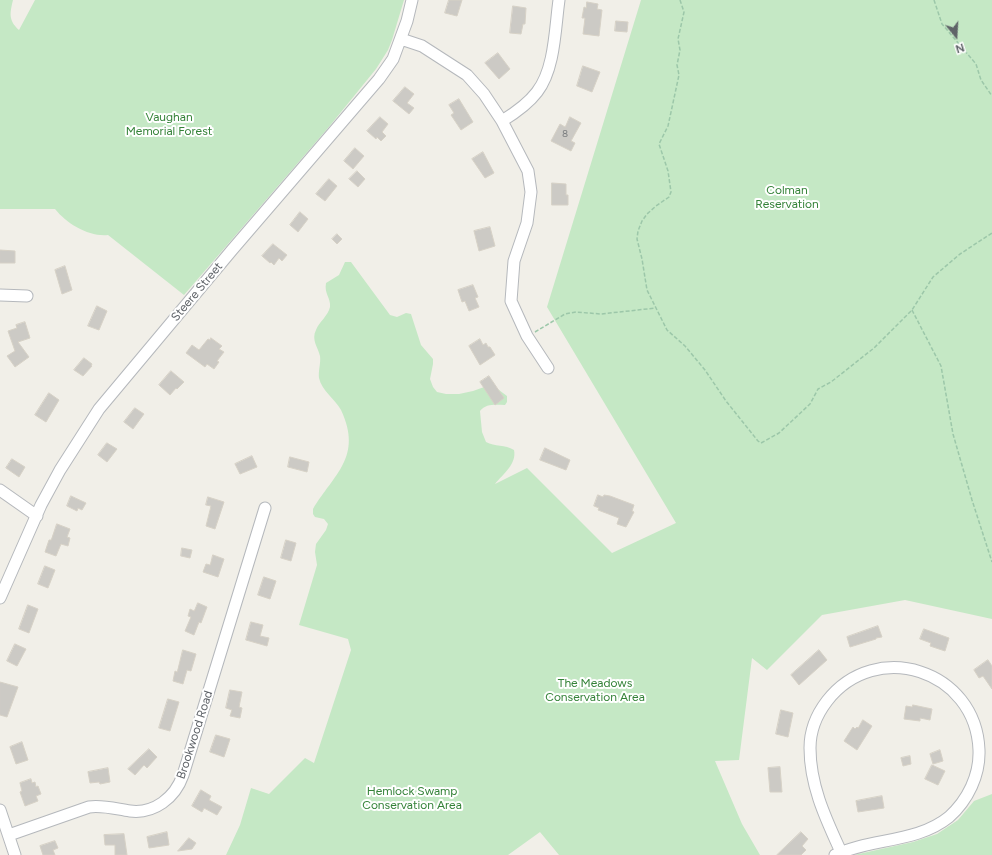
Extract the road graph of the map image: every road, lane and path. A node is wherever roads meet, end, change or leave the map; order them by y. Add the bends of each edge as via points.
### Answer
1 (412, 0) edge
2 (559, 0) edge
3 (680, 0) edge
4 (934, 0) edge
5 (401, 38) junction
6 (992, 96) edge
7 (502, 121) junction
8 (992, 233) edge
9 (0, 295) edge
10 (27, 296) dead end
11 (656, 308) junction
12 (912, 310) junction
13 (527, 336) junction
14 (548, 368) dead end
15 (0, 490) edge
16 (264, 508) dead end
17 (37, 516) junction
18 (992, 562) edge
19 (2, 586) edge
20 (0, 598) edge
21 (0, 810) edge
22 (9, 835) junction
23 (838, 853) edge
24 (15, 855) edge

1 - 5 street, Steere Street
2 - 7 street via 548,74 537,92 518,111
3 - 11 path via 684,12 678,39 679,75 668,126 659,144 668,171 671,192 669,197 642,221 637,239 647,290
4 - 6 path via 945,29 976,64 981,80
5 - 7 street via 422,46 467,75 484,94
5 - 17 street, Steere Street via 393,60 379,80 99,409 60,470
7 - 13 street via 528,171 531,192 527,222 514,261 511,300
8 - 12 path via 960,254 933,277
9 - 10 street
11 - 12 path via 667,330 705,370 726,401 761,443 780,433 810,404 818,389 831,382 874,348
11 - 13 path via 601,314 565,314
12 - 18 path via 941,366 953,434
13 - 14 street
15 - 17 street
16 - 22 street, Brookwood Road via 183,775 173,794 161,804 146,810 89,807
17 - 19 street, Steere Street
19 - 20 street, Steere Street
21 - 22 street
22 - 24 street
23 - 23 street via 932,828 948,818 971,789 978,762 979,744 975,726 956,694 934,677 898,667 870,671 841,686 820,711 811,738 812,770

